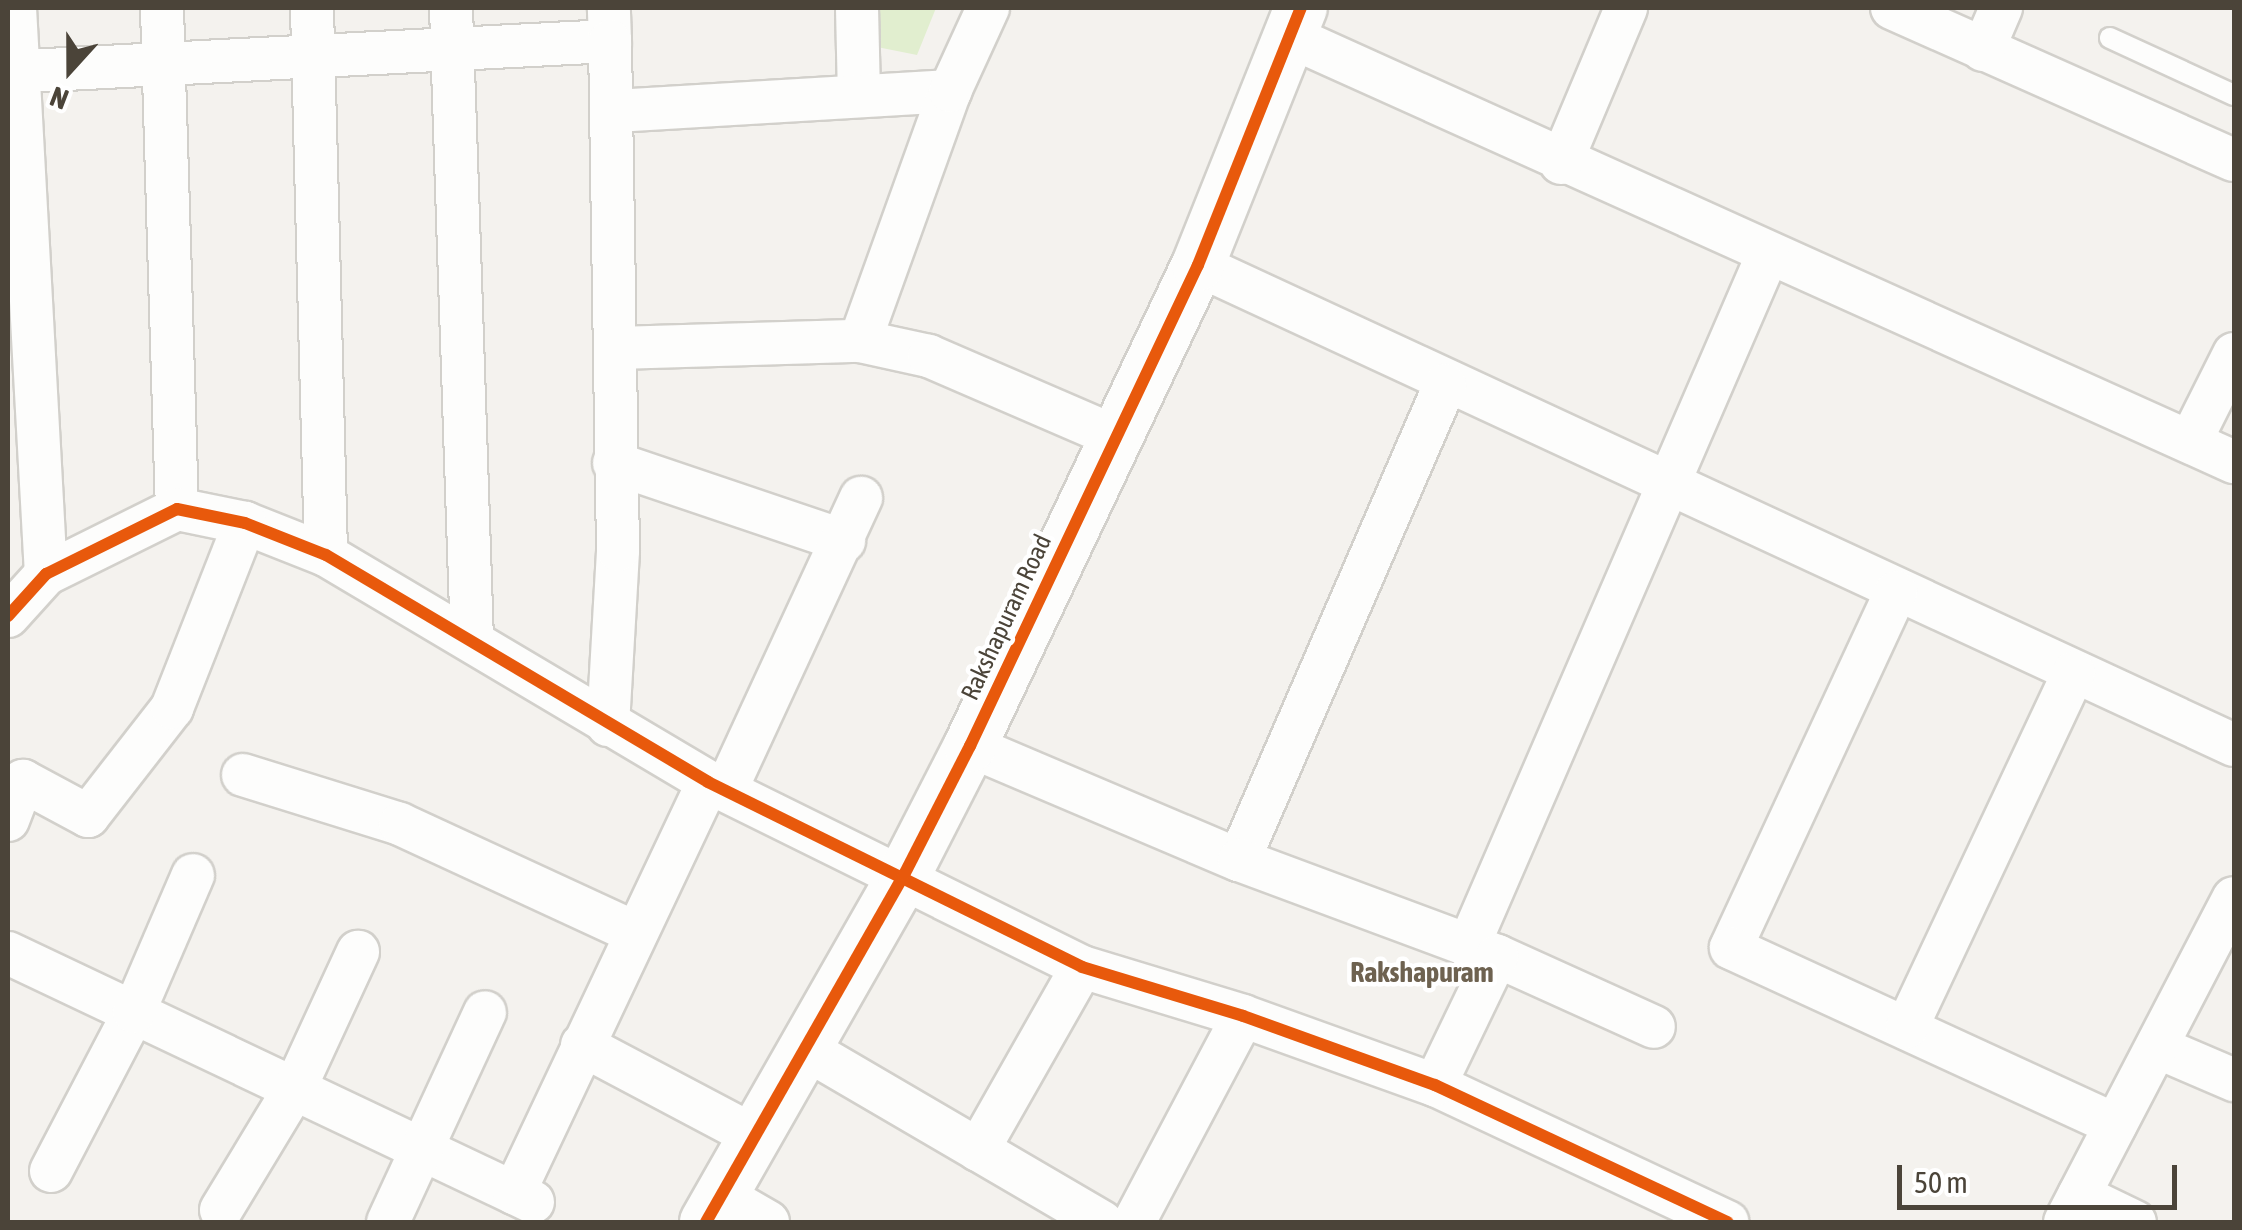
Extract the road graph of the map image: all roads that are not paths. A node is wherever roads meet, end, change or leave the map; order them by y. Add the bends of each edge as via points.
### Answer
1 (16, 8) edge
2 (162, 8) edge
3 (312, 8) edge
4 (451, 8) edge
5 (857, 8) edge
6 (988, 8) edge
7 (1626, 8) edge
8 (1892, 8) edge
9 (2002, 8) edge
10 (1295, 22) edge
11 (609, 24) edge
12 (2110, 38) dead end
13 (1983, 50) junction
14 (452, 51) junction
15 (312, 57) junction
16 (164, 64) junction
17 (12, 72) edge
18 (950, 91) junction
19 (2234, 95) edge
20 (858, 96) junction
21 (615, 112) junction
22 (2234, 160) edge
23 (1561, 163) junction
24 (1768, 254) junction
25 (1198, 266) junction
26 (860, 341) junction
27 (617, 348) junction
28 (2234, 354) edge
29 (1446, 385) junction
30 (1114, 436) junction
31 (2192, 438) junction
32 (2234, 462) edge
33 (614, 463) junction
34 (1670, 482) junction
35 (861, 498) dead end
36 (178, 509) junction
37 (246, 524) junction
38 (844, 541) junction
39 (326, 554) junction
40 (46, 574) junction
41 (1896, 592) junction
42 (8, 616) edge
43 (472, 640) junction
44 (2074, 672) junction
45 (608, 725) junction
46 (2234, 745) edge
47 (970, 746) junction
48 (244, 775) dead end
49 (15, 777) edge
50 (717, 786) junction
51 (8, 820) edge
52 (1239, 860) junction
53 (193, 874) dead end
54 (904, 875) junction
55 (2234, 898) edge
56 (636, 933) junction
57 (358, 952) dead end
58 (1483, 952) junction
59 (8, 953) edge
60 (1082, 967) junction
61 (134, 1012) junction
62 (485, 1012) dead end
63 (1243, 1016) junction
64 (1654, 1027) dead end
65 (1907, 1027) junction
66 (582, 1045) junction
67 (2156, 1046) junction
68 (806, 1049) junction
69 (2234, 1080) edge
70 (296, 1086) junction
71 (1435, 1086) junction
72 (2116, 1125) junction
73 (756, 1137) junction
74 (422, 1147) junction
75 (978, 1150) junction
76 (50, 1171) dead end
77 (714, 1209) edge
78 (2072, 1209) edge
79 (221, 1210) dead end
80 (388, 1222) edge
81 (768, 1222) edge
82 (1102, 1222) edge
83 (1134, 1222) edge
84 (1728, 1222) edge
85 (2135, 1222) edge

1 - 17 street
2 - 16 street
3 - 15 street
4 - 14 street
5 - 20 street
6 - 18 street
7 - 23 street
8 - 13 street
9 - 13 street
10 - 23 street
10 - 25 street, Rakshapuram Road
11 - 14 street
11 - 21 street
12 - 19 lane
13 - 22 street
14 - 15 street
14 - 43 street
15 - 16 street
15 - 39 street
16 - 17 street
16 - 36 street
17 - 40 street
18 - 20 street
18 - 26 street
20 - 21 street
21 - 27 street
23 - 24 street
24 - 31 street
24 - 34 street
25 - 29 street
25 - 30 street, Rakshapuram Road
26 - 27 street
26 - 30 street via 930,356
27 - 33 street
28 - 31 street
29 - 34 street
29 - 52 street
30 - 47 street, Rakshapuram Road
31 - 32 street
33 - 38 street
33 - 45 street via 618,550
34 - 41 street
34 - 58 street
35 - 38 street
36 - 37 street
36 - 40 street
37 - 39 street
37 - 49 street via 172,708 88,816
38 - 50 street
39 - 43 street
40 - 42 street
41 - 44 street
41 - 65 street via 1731,948
43 - 45 street
44 - 46 street
44 - 65 street
45 - 50 street
47 - 52 street
47 - 54 street, Rakshapuram Road
48 - 56 street via 400,824
49 - 51 street
50 - 54 street
50 - 56 street
52 - 58 street
53 - 61 street
54 - 60 street
54 - 68 street, Rakshapuram Road
55 - 67 street
56 - 66 street
57 - 70 street
58 - 64 street
58 - 71 street
59 - 61 street
60 - 63 street
60 - 75 street
61 - 70 street
61 - 76 street
62 - 74 street
63 - 71 street
63 - 83 street
65 - 72 street
66 - 73 street
66 - 74 street via 523,1197
67 - 69 street
67 - 72 street
68 - 73 street, Rakshapuram Road
68 - 75 street
70 - 74 street
70 - 79 street
71 - 84 street
72 - 78 street
73 - 77 street, Rakshapuram Road
74 - 80 street
75 - 82 street
77 - 81 street
78 - 85 street

